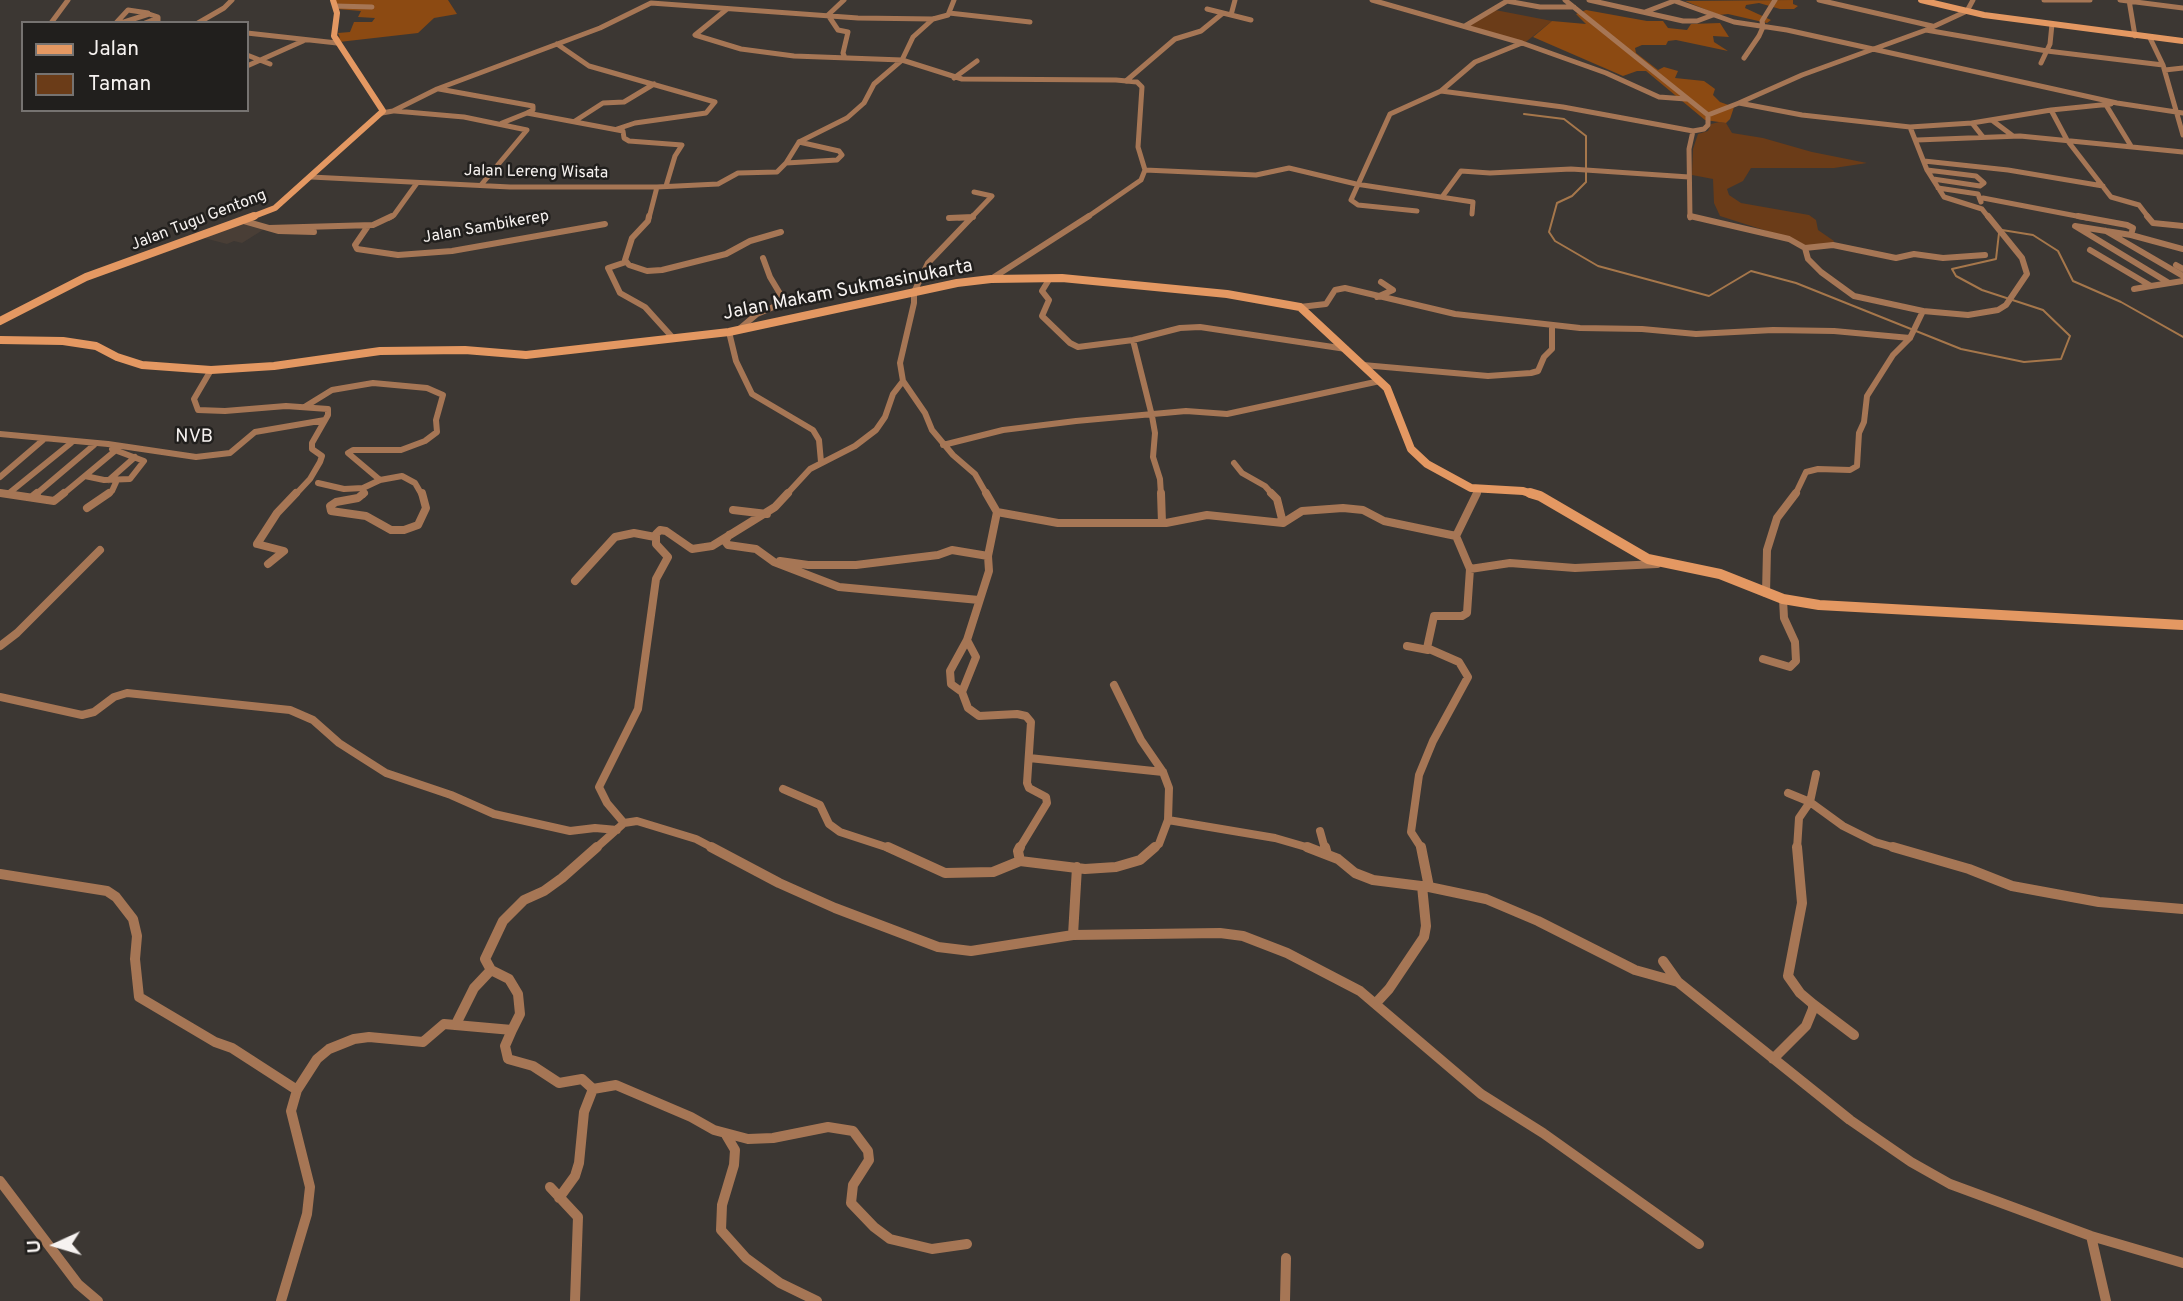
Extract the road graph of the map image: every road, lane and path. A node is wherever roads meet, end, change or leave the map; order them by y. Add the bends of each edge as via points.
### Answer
1 (68, 0) edge
2 (232, 0) edge
3 (844, 0) edge
4 (954, 0) edge
5 (1235, 0) edge
6 (1372, 0) edge
7 (1565, 0) edge
8 (1589, 0) edge
9 (1673, 0) edge
10 (1774, 0) edge
11 (1819, 0) edge
12 (1921, 0) edge
13 (1973, 0) edge
14 (2044, 0) edge
15 (2090, 0) edge
16 (2120, 0) edge
17 (2129, 0) edge
18 (651, 1) edge
19 (334, 3) edge
20 (372, 6) dead end
21 (1575, 7) junction
22 (728, 8) junction
23 (2183, 8) edge
24 (1207, 9) dead end
25 (1967, 11) junction
26 (1645, 12) junction
27 (949, 13) junction
28 (1223, 13) junction
29 (149, 14) junction
30 (828, 15) junction
31 (1231, 15) junction
32 (1713, 15) junction
33 (933, 19) junction
34 (1251, 20) dead end
35 (52, 21) edge
36 (118, 21) edge
37 (127, 21) edge
38 (158, 21) edge
39 (201, 21) edge
40 (1030, 22) dead end
41 (2052, 24) junction
42 (1465, 26) junction
43 (1932, 26) junction
44 (1763, 27) junction
45 (1926, 30) junction
46 (248, 33) edge
47 (2135, 36) junction
48 (2150, 38) junction
49 (335, 39) junction
50 (306, 40) junction
51 (2183, 41) edge
52 (1522, 43) junction
53 (557, 44) junction
54 (1874, 50) junction
55 (2047, 51) junction
56 (248, 55) edge
57 (845, 58) junction
58 (1744, 58) dead end
59 (260, 60) junction
60 (902, 60) junction
61 (977, 61) dead end
62 (2041, 63) dead end
63 (270, 64) dead end
64 (248, 66) edge
65 (2164, 67) junction
66 (248, 68) edge
67 (2183, 68) edge
68 (255, 71) dead end
69 (954, 78) junction
70 (1126, 81) junction
71 (654, 85) junction
72 (437, 89) junction
73 (1441, 91) junction
74 (1686, 99) junction
75 (1739, 103) junction
76 (2117, 103) junction
77 (2106, 105) junction
78 (2051, 110) junction
79 (393, 111) junction
80 (2180, 112) edge
81 (382, 113) junction
82 (527, 113) junction
83 (1708, 114) junction
84 (575, 121) junction
85 (1993, 121) junction
86 (502, 123) junction
87 (1972, 123) junction
88 (1910, 127) junction
89 (616, 130) junction
90 (1693, 131) junction
91 (2183, 135) edge
92 (2016, 136) junction
93 (1983, 137) junction
94 (687, 139) dead end
95 (1917, 140) junction
96 (2067, 140) junction
97 (799, 142) junction
98 (682, 145) junction
99 (2131, 146) junction
100 (2183, 152) edge
101 (1924, 161) junction
102 (786, 163) junction
103 (1145, 170) junction
104 (1927, 170) junction
105 (312, 177) junction
106 (1689, 177) junction
107 (1933, 179) junction
108 (417, 183) junction
109 (1356, 184) junction
110 (481, 185) junction
111 (666, 186) junction
112 (2103, 186) junction
113 (657, 187) junction
114 (1938, 188) junction
115 (974, 192) dead end
116 (1442, 197) junction
117 (1944, 197) junction
118 (1983, 198) dead end
119 (988, 201) junction
120 (973, 203) dead end
121 (1417, 211) dead end
122 (1472, 214) dead end
123 (973, 217) junction
124 (948, 218) dead end
125 (244, 221) junction
126 (605, 224) dead end
127 (368, 226) junction
128 (2183, 226) edge
129 (269, 228) junction
130 (2100, 228) junction
131 (314, 232) dead end
132 (781, 232) dead end
133 (2131, 235) junction
134 (1805, 248) junction
135 (2183, 249) edge
136 (2090, 250) dead end
137 (2144, 253) junction
138 (1986, 255) dead end
139 (2126, 257) junction
140 (763, 258) dead end
141 (2108, 261) junction
142 (626, 262) junction
143 (2176, 265) dead end
144 (2183, 269) edge
145 (1050, 278) junction
146 (992, 279) junction
147 (2183, 279) edge
148 (1381, 282) dead end
149 (2169, 283) junction
150 (2151, 286) junction
151 (2134, 289) dead end
152 (914, 292) junction
153 (1377, 297) junction
154 (1300, 307) junction
155 (1923, 311) junction
156 (0, 321) edge
157 (1552, 325) junction
158 (734, 331) junction
159 (1911, 335) junction
160 (673, 338) junction
161 (0, 340) edge
162 (1133, 340) junction
163 (1346, 349) junction
164 (187, 360) dead end
165 (1363, 365) junction
166 (176, 369) junction
167 (211, 370) junction
168 (1380, 381) junction
169 (903, 382) junction
170 (306, 406) junction
171 (1153, 415) junction
172 (325, 420) junction
173 (0, 434) edge
174 (31, 436) junction
175 (43, 440) junction
176 (71, 443) junction
177 (943, 444) junction
178 (94, 446) junction
179 (116, 450) junction
180 (135, 457) junction
181 (821, 462) junction
182 (1234, 463) dead end
183 (85, 476) junction
184 (0, 477) edge
185 (113, 480) junction
186 (380, 481) junction
187 (318, 483) dead end
188 (363, 488) junction
189 (1478, 490) junction
190 (4, 494) edge
191 (32, 498) junction
192 (87, 509) dead end
193 (733, 510) dead end
194 (996, 512) junction
195 (766, 514) junction
196 (1162, 523) junction
197 (1283, 523) junction
198 (730, 533) junction
199 (1456, 536) junction
200 (655, 537) junction
201 (100, 550) dead end
202 (988, 555) junction
203 (772, 560) junction
204 (1662, 563) junction
205 (268, 564) dead end
206 (1470, 569) junction
207 (575, 581) dead end
208 (1766, 593) junction
209 (1783, 599) junction
210 (979, 600) junction
211 (2183, 625) edge
212 (967, 640) junction
213 (0, 646) edge
214 (1406, 646) dead end
215 (1428, 650) junction
216 (1763, 659) dead end
217 (1114, 685) dead end
218 (962, 692) junction
219 (0, 696) edge
220 (1029, 758) junction
221 (1163, 772) junction
222 (1816, 774) dead end
223 (783, 789) dead end
224 (1788, 793) dead end
225 (1810, 802) junction
226 (1168, 820) junction
227 (621, 827) junction
228 (1320, 831) dead end
229 (1327, 854) junction
230 (1020, 861) junction
231 (1077, 867) junction
232 (0, 874) edge
233 (1426, 887) junction
234 (2183, 909) edge
235 (1074, 929) junction
236 (1663, 961) dead end
237 (491, 970) junction
238 (1678, 982) junction
239 (1376, 1003) junction
240 (1813, 1004) junction
241 (456, 1024) junction
242 (512, 1030) junction
243 (1854, 1035) dead end
244 (1773, 1059) junction
245 (593, 1089) junction
246 (297, 1090) junction
247 (725, 1133) junction
248 (0, 1181) edge
249 (550, 1187) dead end
250 (559, 1198) junction
251 (2091, 1236) junction
252 (967, 1244) dead end
253 (1699, 1244) dead end
254 (1286, 1258) dead end
255 (2183, 1263) edge
256 (99, 1301) edge
257 (281, 1301) edge
258 (575, 1301) edge
259 (817, 1301) edge
260 (1285, 1301) edge
261 (2106, 1301) edge

1 - 35 street
2 - 39 street
3 - 30 street
4 - 27 street
5 - 31 street
6 - 42 street
7 - 21 street
8 - 26 street
9 - 26 street
9 - 32 street
10 - 44 street
11 - 43 street
12 - 25 street
13 - 25 street
14 - 15 street
16 - 17 street
17 - 23 street
17 - 47 street
18 - 22 street
18 - 53 street via 619,20
19 - 20 street
19 - 49 street
21 - 42 street via 1507,1
21 - 74 street
22 - 30 street
22 - 57 street via 696,36 747,50
24 - 28 street
25 - 41 street
25 - 43 street
26 - 32 street via 1693,22
27 - 33 street
27 - 40 street
28 - 31 street
28 - 70 street via 1201,31 1167,44
29 - 36 street via 128,10
29 - 37 street
29 - 38 street
30 - 33 street
30 - 57 street via 838,30 848,32
31 - 34 street
32 - 44 street
33 - 60 street via 913,37
41 - 47 street
41 - 55 street
42 - 52 street
43 - 45 street
44 - 54 street
44 - 58 street
45 - 54 street
45 - 55 street
46 - 50 street
47 - 48 street
48 - 51 street
48 - 65 street
49 - 50 street
49 - 81 street
50 - 59 street
52 - 73 street via 1475,62
52 - 74 street via 1659,97
53 - 71 street via 589,66
53 - 72 street
54 - 75 street
54 - 76 street
55 - 62 street
55 - 65 street
56 - 59 street
57 - 60 street
59 - 63 street
59 - 64 street
60 - 69 street
60 - 97 street via 874,84 864,103 847,118
61 - 69 street
65 - 67 street
65 - 80 street
66 - 68 street
69 - 70 street
70 - 103 street via 1142,87 1138,147
71 - 84 street via 624,102 603,103
71 - 89 street via 715,103 706,113 635,122
72 - 79 street
72 - 82 street via 533,106
73 - 90 street
73 - 109 street via 1390,114
74 - 83 street
75 - 83 street
75 - 88 street
76 - 77 street
76 - 80 street
77 - 78 street
77 - 99 street
78 - 85 street
78 - 96 street
79 - 81 street
79 - 86 street
80 - 91 street
81 - 105 street, Jalan Tugu Gentong
82 - 84 street
82 - 86 street
83 - 90 street via 1708,125
84 - 89 street
85 - 87 street
85 - 92 street
86 - 110 street via 527,131
87 - 88 street
87 - 93 street
88 - 95 street
89 - 98 street via 623,131 629,141
90 - 106 street
92 - 93 street
92 - 96 street
93 - 95 street
94 - 98 street
95 - 101 street
96 - 99 street
96 - 112 street
97 - 102 street
97 - 102 street, Jalan Lereng Wisata via 839,151 842,158
98 - 111 street
99 - 100 street
101 - 104 street
101 - 112 street
102 - 111 street, Jalan Lereng Wisata via 777,172 738,173 718,184
103 - 109 street via 1256,175 1285,168
103 - 146 street via 1141,180 1122,194
104 - 107 street
104 - 107 street via 1976,176 1984,183
105 - 108 street, Jalan Lereng Wisata
105 - 125 street, Jalan Tugu Gentong via 282,203
106 - 116 street via 1579,170 1458,172
106 - 134 street via 1690,218 1777,235
107 - 114 street
108 - 110 street, Jalan Lereng Wisata
108 - 127 street via 394,215
109 - 116 street
109 - 121 street via 1351,198 1358,205
110 - 113 street, Jalan Lereng Wisata
111 - 113 street, Jalan Lereng Wisata
112 - 128 street via 2114,199 2139,205 2153,223
113 - 142 street via 648,220 632,238
114 - 117 street
114 - 117 street via 1978,194 1982,202
115 - 119 street via 992,194
116 - 122 street via 1473,202
117 - 155 street via 1982,209 2022,258 2027,274 1998,310 1968,315
118 - 133 street via 2127,225 2133,228
119 - 120 street
119 - 123 street
123 - 124 street
123 - 152 street via 928,263
125 - 129 street
125 - 156 street, Jalan Tugu Gentong via 86,277
126 - 127 street, Jalan Sambikerep via 398,256 357,249 355,245
127 - 129 street
129 - 131 street
130 - 133 street
130 - 137 street
130 - 139 street via 2075,226
132 - 142 street via 726,254 662,270 647,271
133 - 135 street
134 - 138 street via 1830,245 1896,258
134 - 155 street via 1815,267 1854,296
136 - 141 street
137 - 139 street
137 - 147 street
139 - 141 street
139 - 149 street
140 - 158 street via 785,302
141 - 150 street
142 - 160 street via 608,268 620,293 645,307
143 - 144 street
145 - 146 street, Jalan Makam Sukmasinukarta
145 - 154 street, Jalan Makam Sukmasinukarta via 1169,287
145 - 162 street via 1042,291 1049,300 1042,316 1070,343 1086,347
146 - 152 street, Jalan Makam Sukmasinukarta
147 - 149 street
148 - 153 street via 1393,290
149 - 150 street
150 - 151 street
152 - 158 street, Jalan Makam Sukmasinukarta
152 - 169 street via 900,363
153 - 154 street via 1341,288 1326,304
153 - 157 street via 1455,314
154 - 163 street, Jalan Makam Sukmasinukarta
155 - 159 street
157 - 159 street via 1696,334 1773,330
157 - 165 street via 1552,349 1538,371 1531,373 1488,376
158 - 160 street, Jalan Makam Sukmasinukarta
158 - 181 street via 736,361 752,394 817,435
159 - 208 street via 1867,396 1858,433 1857,466 1806,472 1797,494 1777,518 1767,550
160 - 167 street, Jalan Makam Sukmasinukarta via 526,355 380,351
161 - 166 street, Jalan Makam Sukmasinukarta via 96,346 142,365
162 - 163 street via 1200,327
162 - 171 street
163 - 165 street, Jalan Makam Sukmasinukarta
164 - 166 street
165 - 168 street, Jalan Makam Sukmasinukarta
166 - 167 street, Jalan Makam Sukmasinukarta
167 - 170 street via 194,399 198,410
168 - 171 street via 1227,414 1186,411
168 - 189 street, Jalan Makam Sukmasinukarta via 1391,395 1415,454
169 - 177 street
169 - 181 street via 876,430
170 - 172 street via 326,408
170 - 186 street via 332,390 373,383 427,388 443,396 437,432 425,441 401,450 348,452
171 - 177 street via 1003,430
171 - 196 street
172 - 174 street, NVB via 256,432 230,453 196,457
172 - 205 street via 313,443 312,449 322,456 317,467 257,544 284,551
173 - 174 street
174 - 175 street
175 - 176 street
175 - 184 street
176 - 178 street
176 - 190 street
177 - 194 street via 975,474
178 - 179 street
178 - 191 street
179 - 180 street
179 - 183 street
180 - 185 street
180 - 185 street via 144,461 133,476
181 - 195 street
182 - 197 street via 1277,499
183 - 185 street
183 - 191 street via 54,501
185 - 192 street via 112,491
186 - 188 street
186 - 188 street via 402,477 415,483 426,508 418,525 391,530 366,516 331,511 336,502 361,496
187 - 188 street
189 - 199 street
189 - 204 street, Jalan Makam Sukmasinukarta via 1540,496 1632,551
190 - 191 street
193 - 195 street
194 - 196 street via 1058,523
194 - 202 street
195 - 198 street
196 - 197 street via 1207,515
197 - 199 street via 1302,511 1343,508
198 - 200 street via 702,549 692,549 663,530
198 - 203 street via 727,545 756,549
199 - 206 street
200 - 207 street via 634,533 615,537
200 - 227 street via 668,557 656,579 638,709 599,788
201 - 213 street
202 - 203 street via 952,550 856,565
202 - 210 street via 989,571
203 - 210 street via 839,587
204 - 206 street via 1563,568 1510,563
204 - 208 street, Jalan Makam Sukmasinukarta via 1720,574
206 - 215 street via 1467,613 1434,616
208 - 209 street, Jalan Makam Sukmasinukarta
209 - 211 street, Jalan Makam Sukmasinukarta via 1842,608
209 - 216 street via 1797,662 1790,667
210 - 212 street
212 - 218 street via 976,657
212 - 218 street via 950,671 951,684
214 - 215 street
215 - 233 street via 1459,662 1468,677 1419,775 1411,832 1421,846
217 - 221 street via 1140,740
218 - 220 street via 968,708 979,716 1026,716 1031,722
219 - 227 street via 82,715 127,694 290,710 313,720 386,773 494,814 570,831
220 - 221 street
220 - 230 street via 1027,783 1046,797 1047,803 1018,850
221 - 226 street via 1169,789
222 - 225 street
223 - 230 street via 820,805 829,824 840,832 945,873 993,872
224 - 225 street
225 - 234 street via 1875,842 2012,886 2099,902
225 - 240 street via 1799,818 1802,903 1788,976
226 - 229 street via 1275,838
226 - 231 street via 1159,844 1140,860 1116,867
227 - 235 street via 637,821 696,839 779,883 924,944 971,951
227 - 237 street via 562,878 507,915 485,959
228 - 229 street
229 - 233 street via 1373,880
230 - 231 street
231 - 235 street
232 - 246 street via 107,891 116,897 133,919 137,936 139,997
233 - 238 street via 1486,899 1635,970
233 - 239 street via 1424,937
235 - 239 street via 1231,933 1309,963
236 - 238 street
237 - 241 street via 474,988
237 - 242 street via 509,979 518,994 520,1014
238 - 244 street
239 - 253 street via 1480,1094
240 - 243 street
240 - 244 street via 1805,1026
241 - 242 street
241 - 246 street via 441,1024 423,1042 369,1037 342,1042 317,1059
242 - 245 street via 505,1046 508,1059 533,1066 559,1083 582,1079
244 - 251 street via 1850,1120 1941,1178
245 - 247 street via 616,1085
245 - 250 street via 584,1112 575,1176
246 - 257 street via 291,1111 310,1187 307,1214
247 - 252 street via 748,1139 839,1126 853,1131 869,1160 853,1185 851,1203 874,1227 890,1239 932,1249
247 - 259 street via 734,1150 734,1166 722,1205 721,1230 746,1258 780,1283
248 - 256 street via 78,1284
249 - 250 street
250 - 258 street via 578,1217
251 - 255 street
251 - 261 street
254 - 260 street

